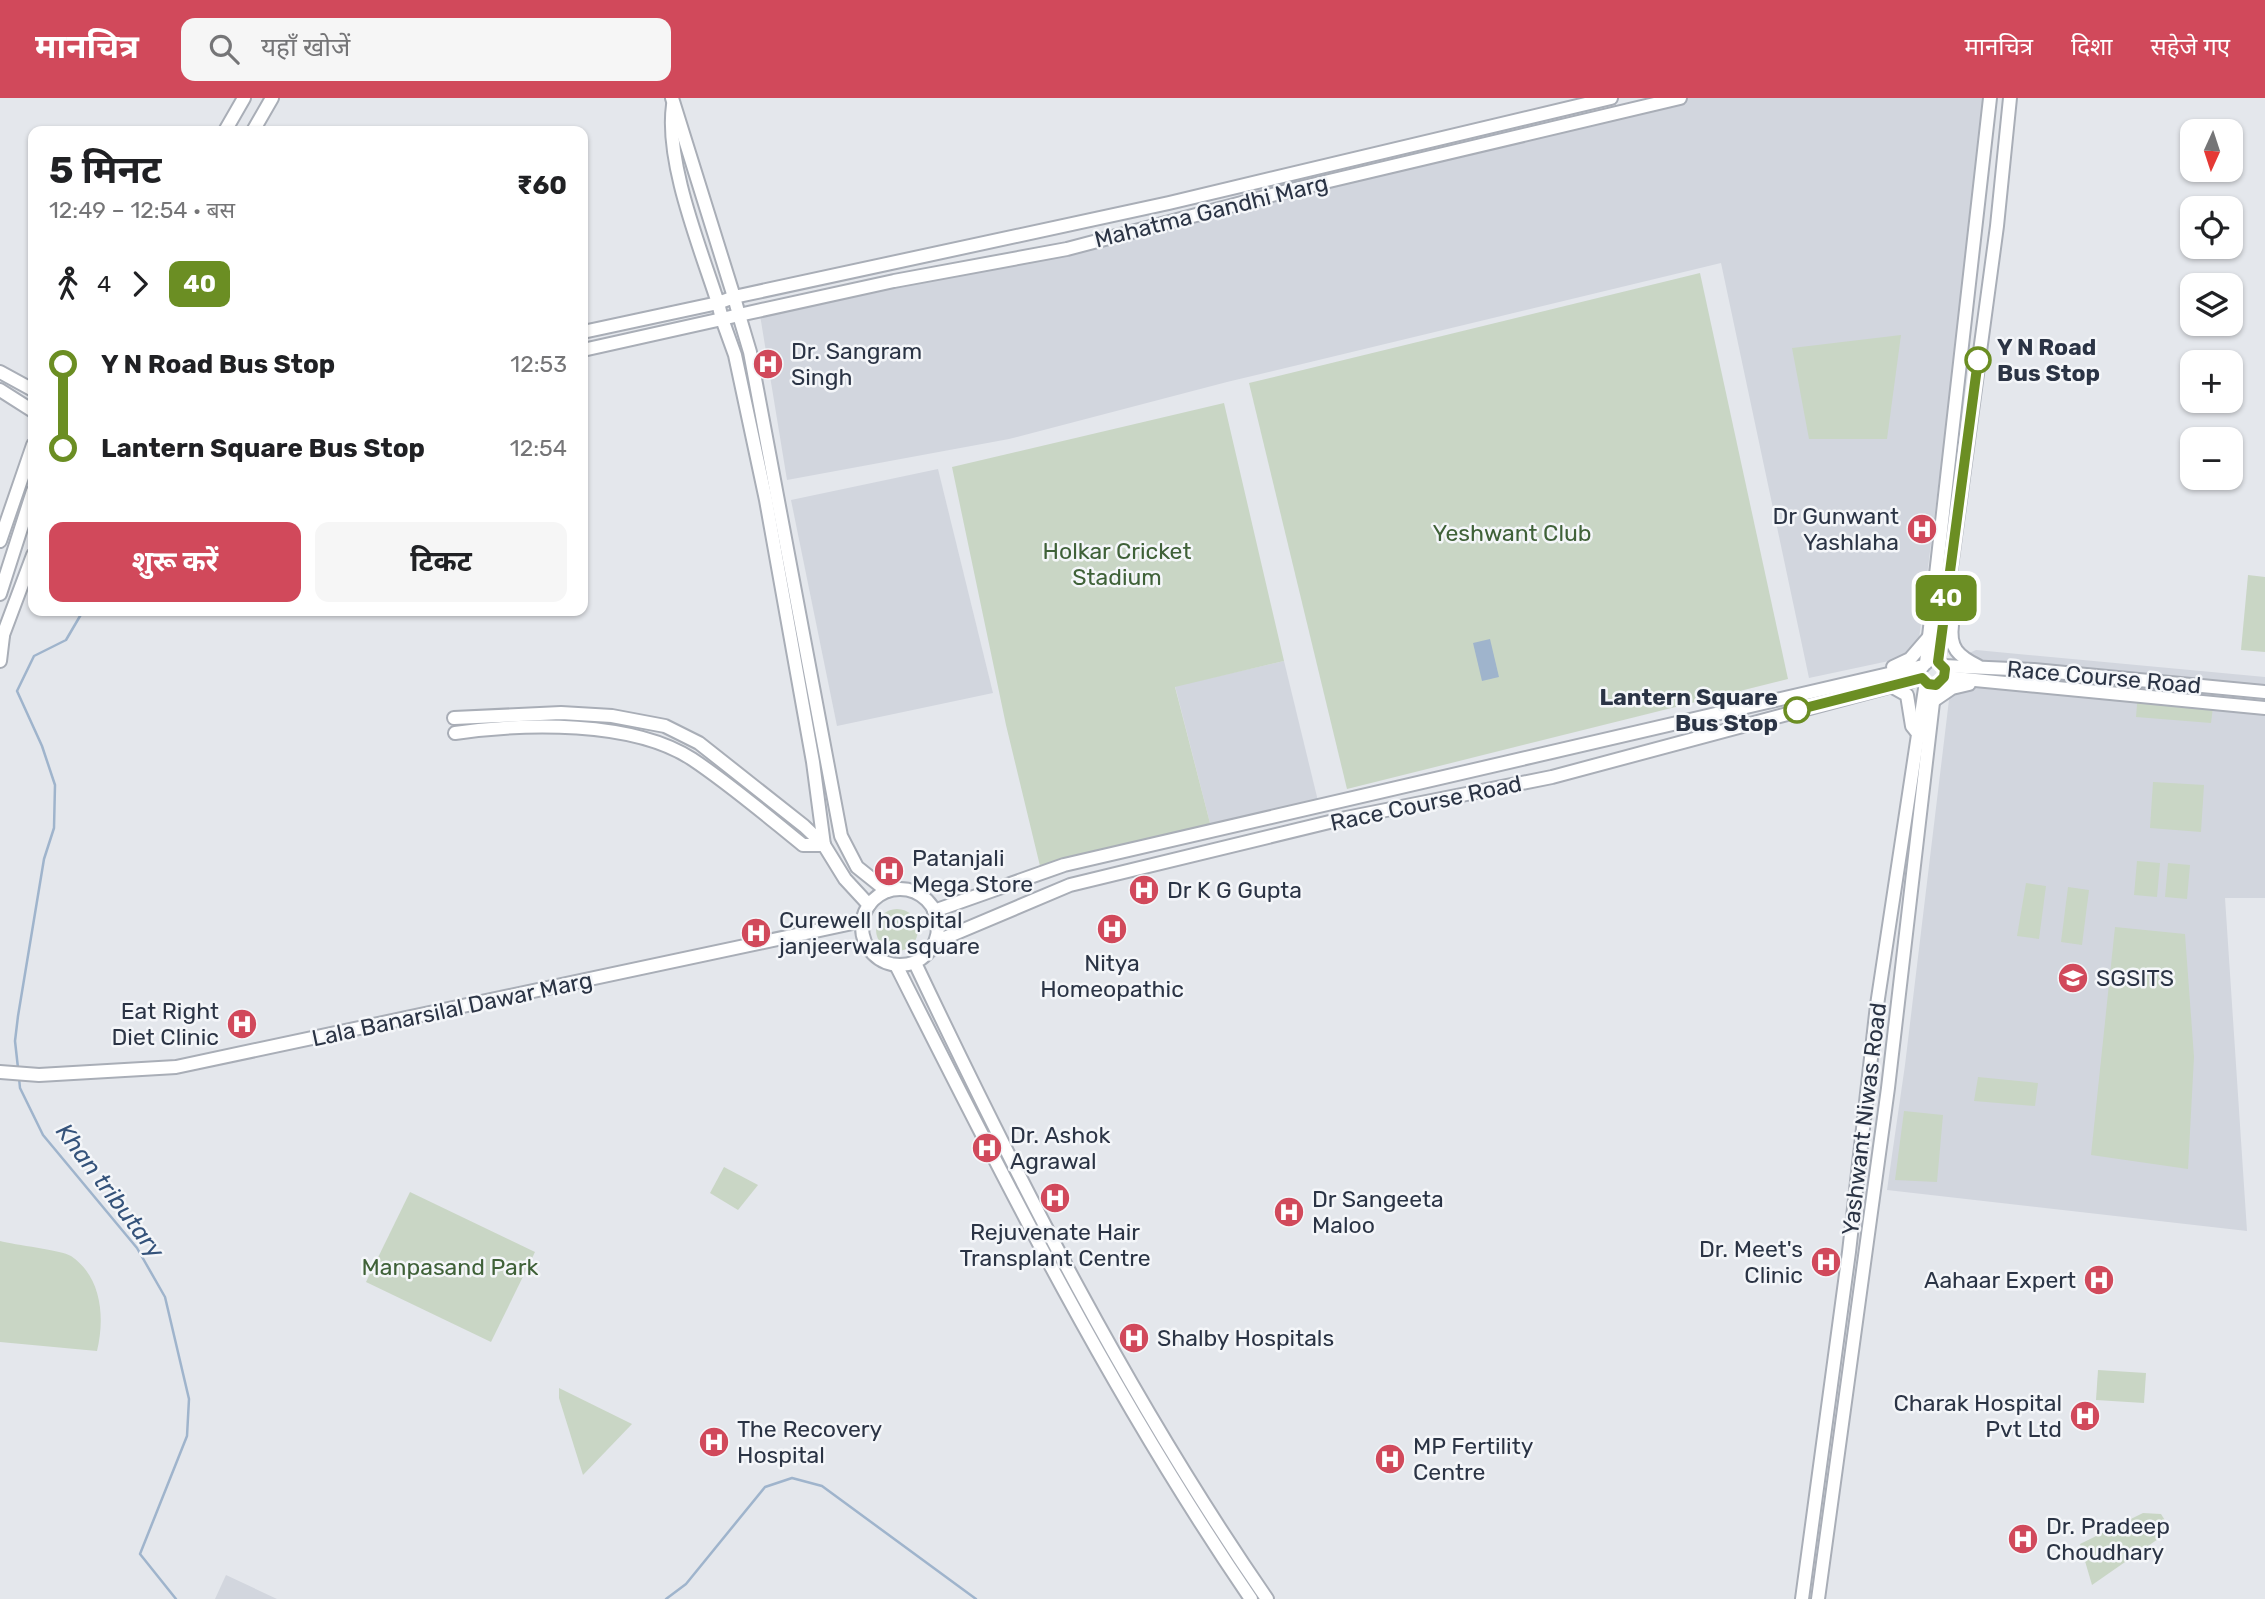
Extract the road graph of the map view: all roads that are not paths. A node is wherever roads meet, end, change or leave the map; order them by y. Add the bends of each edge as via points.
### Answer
1 (244, 98) edge
2 (272, 98) edge
3 (1611, 98) edge
4 (1680, 98) edge
5 (1990, 98) edge
6 (2010, 98) edge
7 (1594, 100) edge
8 (672, 101) edge
9 (228, 126) edge
10 (256, 126) edge
11 (734, 298) junction
12 (718, 303) junction
13 (739, 315) junction
14 (722, 320) junction
15 (588, 331) edge
16 (588, 349) edge
17 (0, 372) edge
18 (28, 387) edge
19 (0, 390) edge
20 (28, 408) edge
21 (28, 460) edge
22 (28, 511) edge
23 (5, 528) junction
24 (21, 538) junction
25 (0, 541) edge
26 (28, 569) edge
27 (0, 594) edge
28 (1945, 606) junction
29 (1929, 636) junction
30 (2, 640) edge
31 (0, 661) edge
32 (1981, 667) junction
33 (1932, 672) junction
34 (1888, 680) junction
35 (1987, 680) junction
36 (2265, 692) edge
37 (1933, 701) junction
38 (2265, 708) edge
39 (454, 719) dead end
40 (456, 733) dead end
41 (1918, 734) junction
42 (824, 845) junction
43 (887, 891) junction
44 (869, 905) junction
45 (934, 911) junction
46 (862, 921) junction
47 (935, 942) junction
48 (915, 962) junction
49 (896, 965) junction
50 (0, 1072) edge
51 (1251, 1599) edge
52 (1267, 1599) edge
53 (1801, 1599) edge
54 (1818, 1599) edge

1 - 9 main road
2 - 10 main road
3 - 7 main road, Mahatma Gandhi Marg
4 - 13 main road, Mahatma Gandhi Marg via 1290,190 1067,249
5 - 29 main road, Yashwant Niwas Road
6 - 28 main road, Yashwant Niwas Road
7 - 11 main road, Mahatma Gandhi Marg via 1497,128
8 - 11 main road
8 - 12 main road via 670,128 685,198
11 - 12 main road, Mahatma Gandhi Marg
11 - 13 main road
12 - 14 main road
12 - 15 main road
13 - 14 main road, Mahatma Gandhi Marg
13 - 43 main road via 750,352 841,836 857,867
14 - 16 main road
14 - 42 main road via 766,500
17 - 18 main road
19 - 20 main road
21 - 23 main road
22 - 24 main road
23 - 24 main road
23 - 25 main road
24 - 27 main road
26 - 30 main road
28 - 32 main road via 1953,615 1953,648
28 - 33 main road, Yashwant Niwas Road
29 - 33 main road, Yashwant Niwas Road
29 - 34 main road via 1910,659 1895,665
30 - 31 main road
32 - 33 main road, Race Course Road
32 - 36 main road, Race Course Road
33 - 34 main road, Race Course Road
33 - 35 main road, Race Course Road
33 - 37 main road, Yashwant Niwas Road
33 - 41 main road, Yashwant Niwas Road
34 - 41 main road via 1908,695 1912,726
34 - 45 main road, Race Course Road via 1064,865
34 - 47 main road, Race Course Road via 1552,777 1346,818 1070,885
35 - 37 main road via 1952,688
35 - 38 main road, Race Course Road
37 - 54 main road, Yashwant Niwas Road via 1888,1088
39 - 42 main road via 561,713 665,726 736,770
40 - 42 main road via 534,727 612,731 655,742 691,758 803,845
41 - 53 main road, Yashwant Niwas Road via 1877,1005
42 - 44 main road via 845,879
43 - 44 main road
43 - 45 main road via 919,894
44 - 46 main road
45 - 47 main road
46 - 49 main road via 870,951
46 - 50 main road, Lala Banarsilal Dawar Marg via 176,1067 39,1075
47 - 48 main road
48 - 49 main road
48 - 52 main road via 1005,1152 1156,1428
49 - 51 main road via 1033,1235 1156,1451

